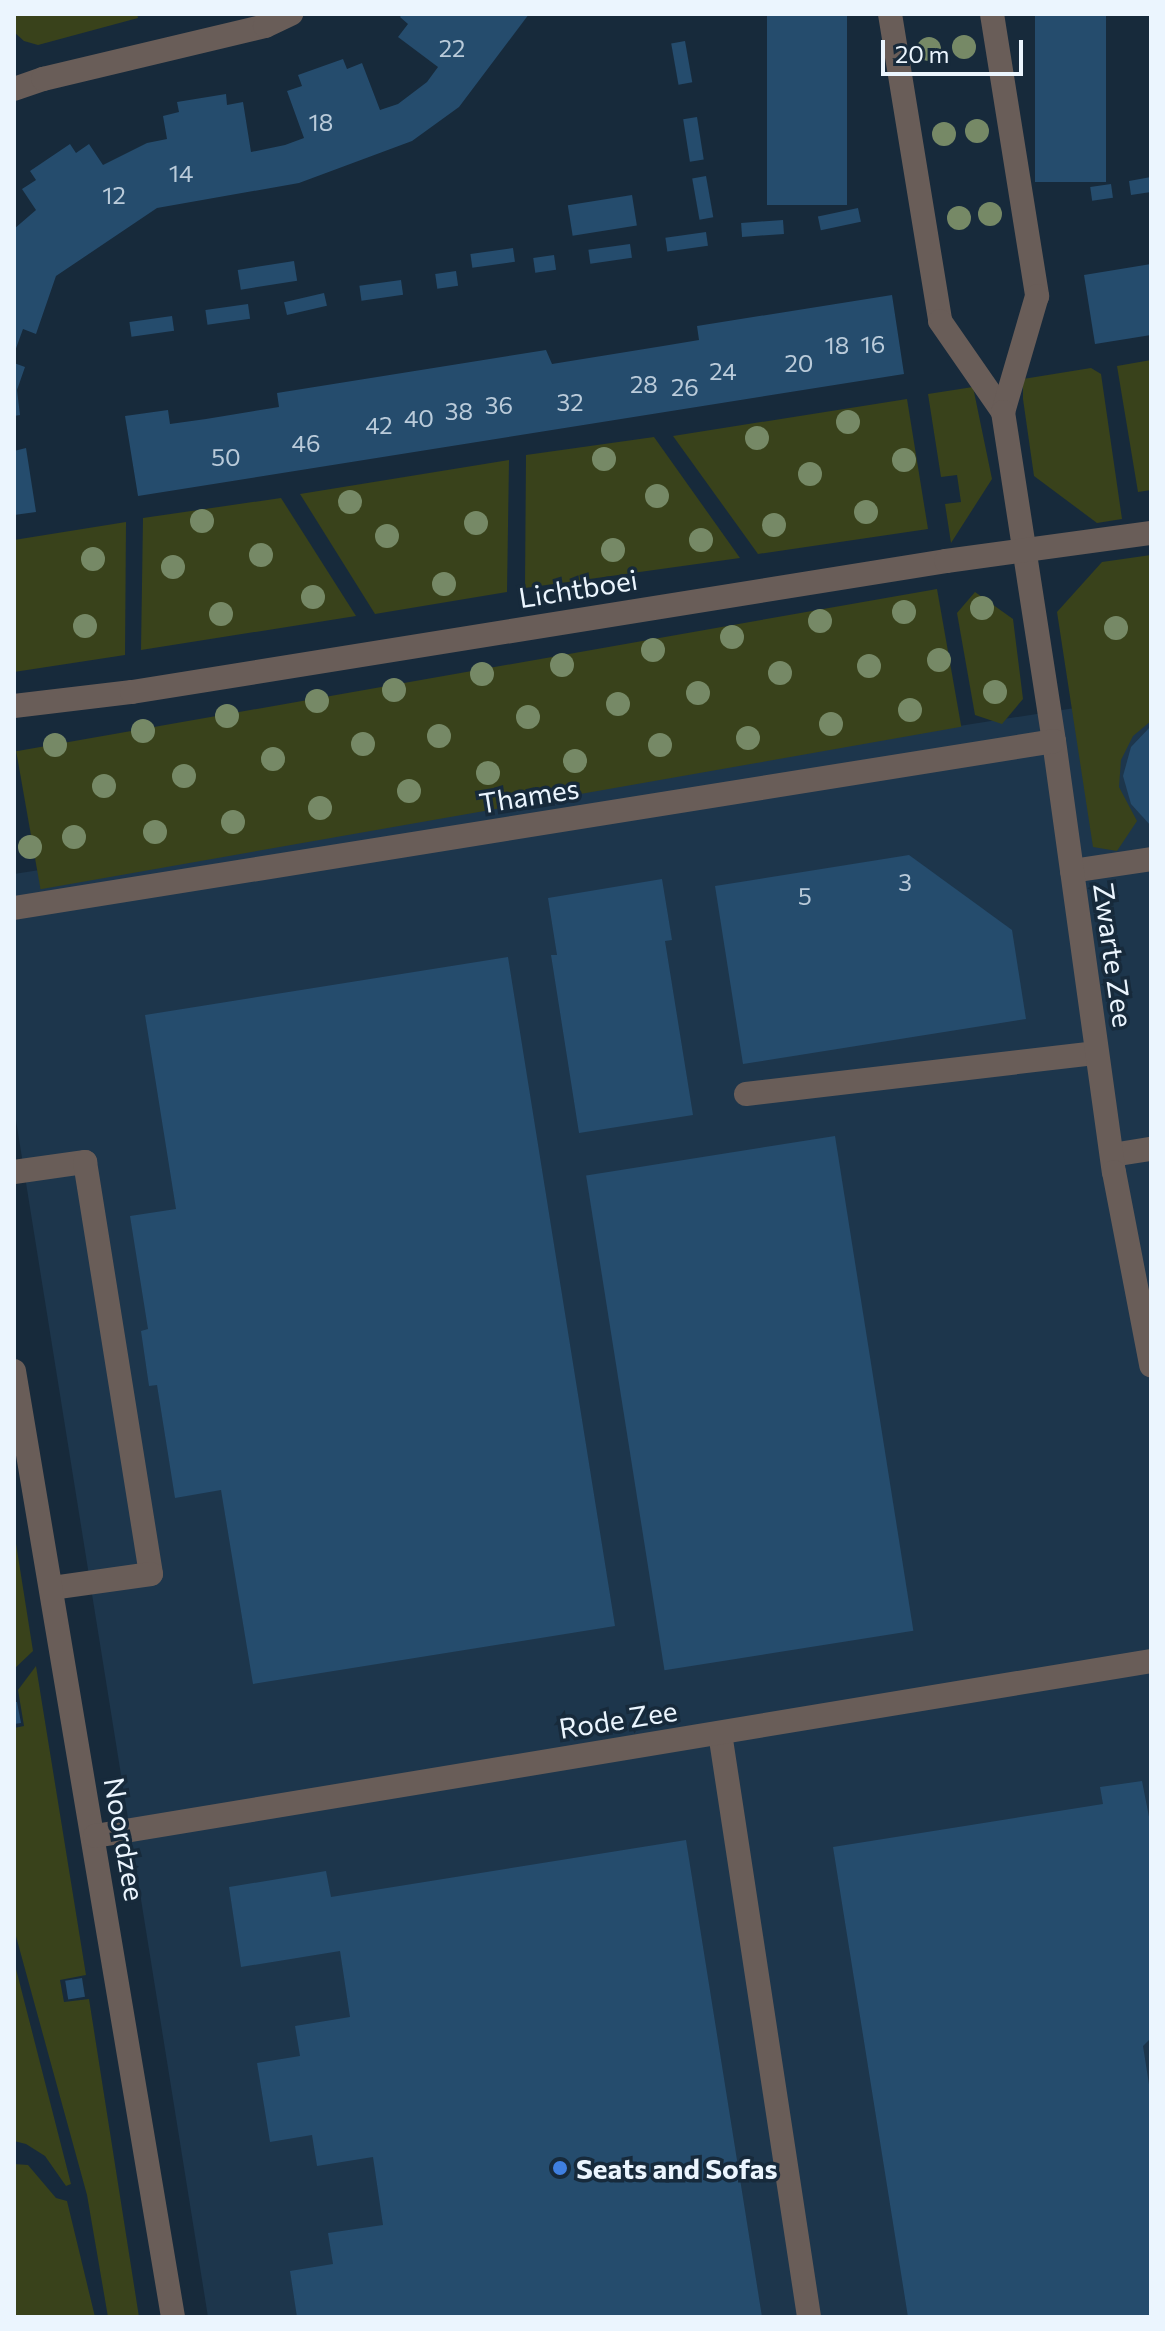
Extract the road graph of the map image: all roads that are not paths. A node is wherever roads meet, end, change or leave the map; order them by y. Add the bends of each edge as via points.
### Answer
1 (291, 14) edge
2 (890, 14) edge
3 (992, 14) edge
4 (16, 84) edge
5 (1003, 412) junction
6 (1151, 533) edge
7 (1022, 549) junction
8 (14, 706) edge
9 (1054, 741) junction
10 (1151, 859) edge
11 (1072, 871) junction
12 (14, 908) edge
13 (1097, 1053) junction
14 (746, 1094) dead end
15 (1151, 1149) edge
16 (1112, 1155) junction
17 (14, 1172) edge
18 (1150, 1354) edge
19 (14, 1371) edge
20 (51, 1588) junction
21 (1151, 1661) edge
22 (720, 1733) junction
23 (95, 1836) junction
24 (173, 2317) edge
25 (809, 2317) edge

1 - 4 street via 265,26
2 - 5 street via 940,321
3 - 5 street via 1037,296
5 - 7 street, Zwarte Zee
6 - 7 street, Lichtboei
7 - 8 street, Lichtboei via 132,692
7 - 9 street, Zwarte Zee
9 - 11 street, Zwarte Zee
9 - 12 street, Thames
10 - 11 street
11 - 13 street, Zwarte Zee
13 - 14 street
13 - 16 street, Zwarte Zee
15 - 16 street
16 - 18 street, Zwarte Zee
17 - 20 street via 85,1162 151,1574
19 - 20 street, Noordzee
20 - 23 street, Noordzee
21 - 22 street, Rode Zee
22 - 23 street, Rode Zee
22 - 25 street
23 - 24 street, Noordzee

